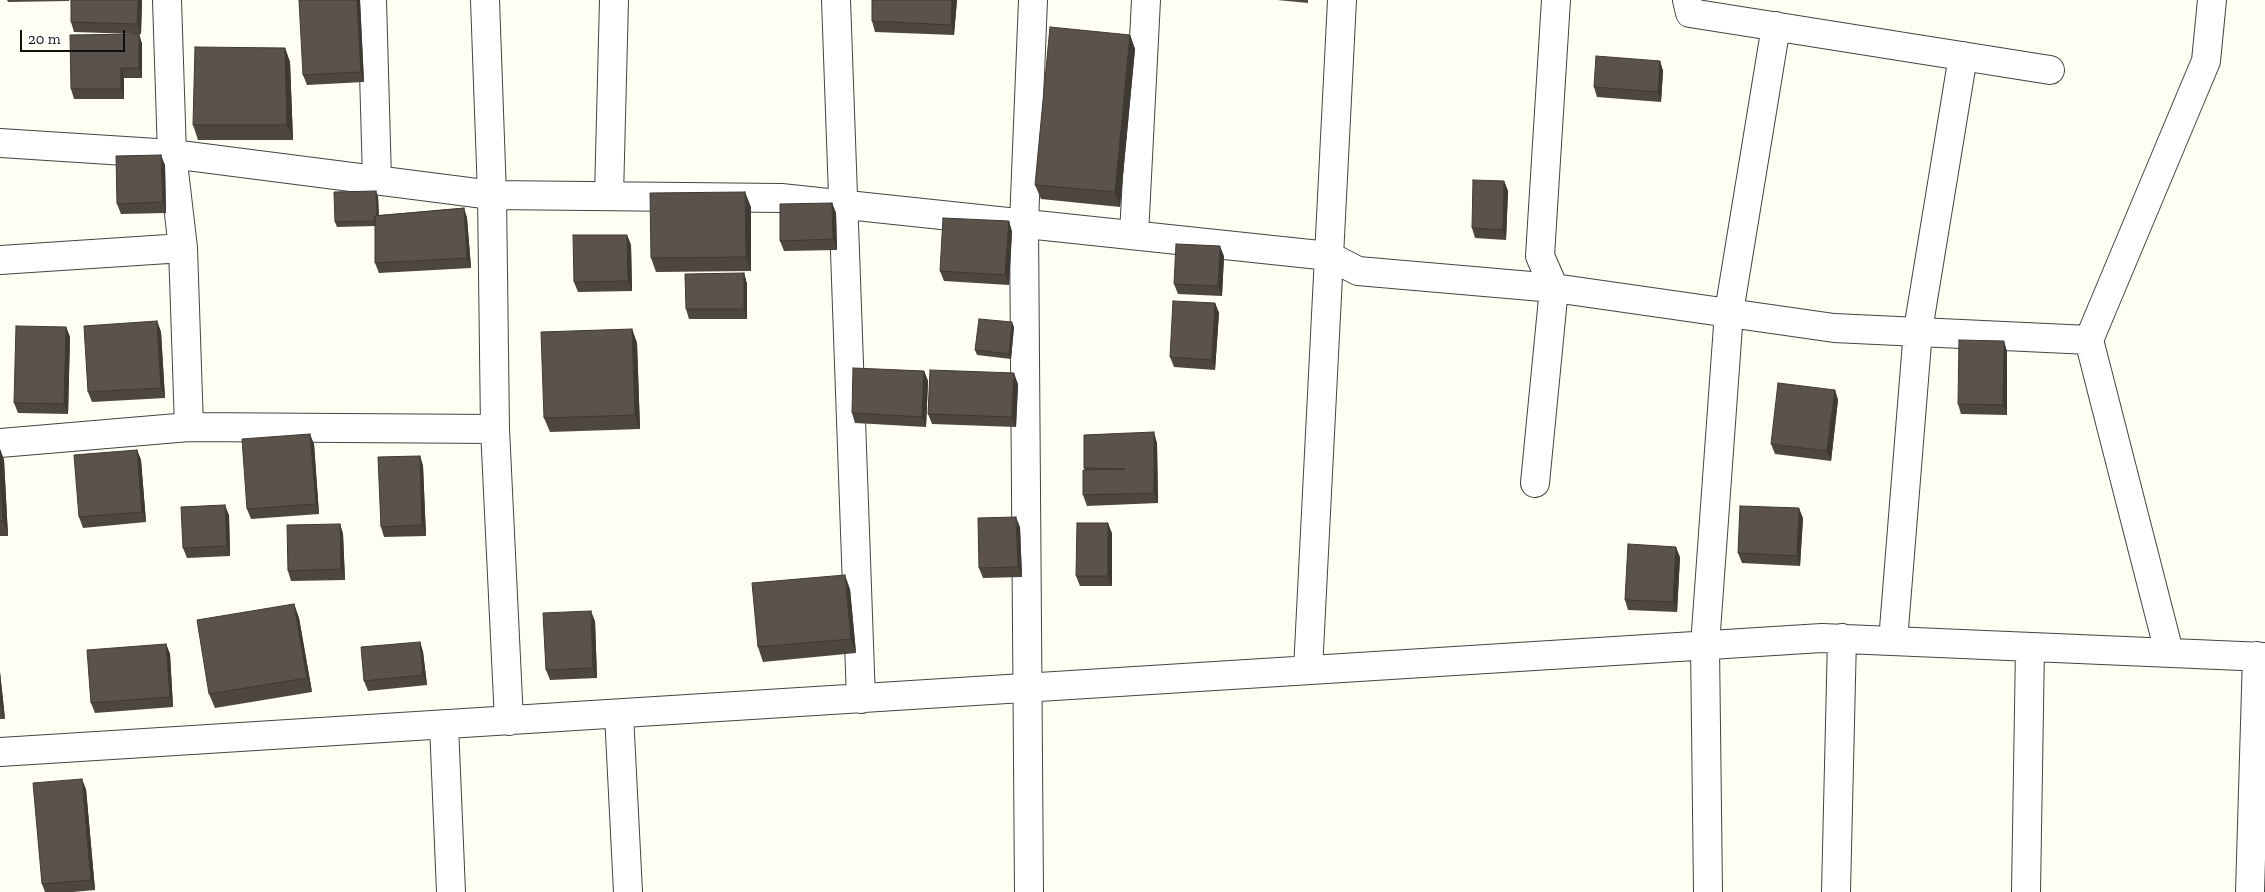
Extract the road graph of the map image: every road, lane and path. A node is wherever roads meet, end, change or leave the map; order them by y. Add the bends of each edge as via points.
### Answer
1 (167, 0) edge
2 (372, 0) edge
3 (485, 0) edge
4 (614, 0) edge
5 (836, 0) edge
6 (1034, 0) edge
7 (1146, 0) edge
8 (1342, 0) edge
9 (1556, 0) edge
10 (1687, 0) edge
11 (2212, 0) edge
12 (1776, 26) junction
13 (1964, 56) junction
14 (2050, 70) dead end
15 (0, 143) edge
16 (172, 154) junction
17 (377, 180) junction
18 (492, 195) junction
19 (609, 196) junction
20 (842, 204) junction
21 (1024, 224) junction
22 (1134, 235) junction
23 (183, 248) junction
24 (1329, 256) junction
25 (0, 260) edge
26 (1554, 288) junction
27 (1729, 312) junction
28 (1918, 330) junction
29 (2089, 340) junction
30 (189, 427) junction
31 (495, 429) junction
32 (0, 443) edge
33 (1535, 483) dead end
34 (1842, 638) junction
35 (1893, 641) junction
36 (1705, 645) junction
37 (2030, 647) junction
38 (2169, 652) junction
39 (2261, 657) edge
40 (1308, 670) junction
41 (1030, 686) junction
42 (861, 699) junction
43 (619, 714) junction
44 (508, 720) junction
45 (444, 725) junction
46 (0, 752) edge
47 (451, 892) edge
48 (628, 892) edge
49 (1030, 892) edge
50 (1708, 892) edge
51 (1836, 892) edge
52 (2026, 892) edge
53 (2250, 892) edge

1 - 16 street
2 - 17 street
3 - 18 street
4 - 19 street
5 - 20 street
6 - 21 street
7 - 22 street
8 - 24 street
9 - 26 street via 1540,256
10 - 12 street via 1690,12
11 - 29 street via 2206,61
12 - 13 street
12 - 27 street
13 - 14 street
13 - 28 street
15 - 16 street
16 - 17 street
16 - 23 street
17 - 18 street
18 - 19 street
18 - 31 street
19 - 20 street via 781,198
20 - 21 street
20 - 42 street
21 - 22 street
21 - 41 street
22 - 24 street
23 - 25 street
23 - 30 street
24 - 26 street via 1358,271
24 - 40 street
26 - 27 street
26 - 33 street
27 - 28 street via 1834,328
27 - 36 street
28 - 29 street
28 - 35 street
29 - 38 street
30 - 31 street
30 - 32 street
31 - 44 street
34 - 35 street
34 - 36 street
34 - 51 street
35 - 37 street
36 - 40 street
36 - 50 street
37 - 38 street
37 - 52 street
38 - 39 street
39 - 53 street
40 - 41 street
41 - 42 street
41 - 49 street
42 - 43 street
43 - 44 street
43 - 48 street
44 - 45 street
45 - 46 street
45 - 47 street

